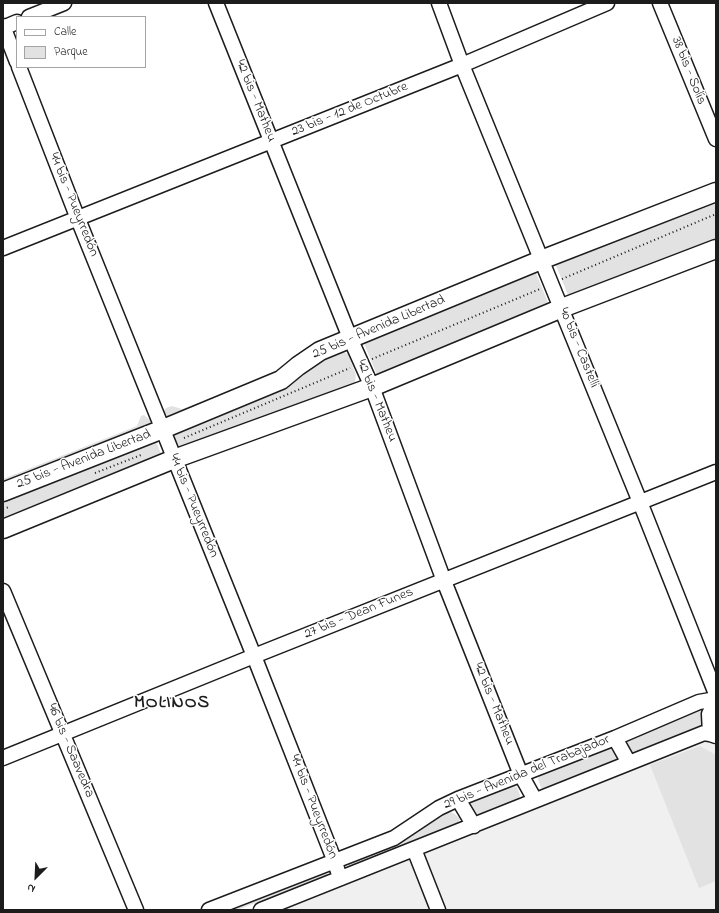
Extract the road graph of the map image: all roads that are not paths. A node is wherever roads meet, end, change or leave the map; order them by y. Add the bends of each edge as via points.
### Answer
1 (64, 3) edge
2 (216, 3) edge
3 (439, 3) edge
4 (607, 3) edge
5 (660, 3) edge
6 (32, 16) edge
7 (16, 22) edge
8 (3, 27) edge
9 (16, 60) edge
10 (462, 65) junction
11 (19, 68) edge
12 (716, 139) edge
13 (272, 142) junction
14 (716, 192) edge
15 (78, 219) junction
16 (3, 248) edge
17 (716, 249) edge
18 (541, 260) junction
19 (562, 308) junction
20 (350, 338) junction
21 (372, 387) junction
22 (163, 429) junction
23 (174, 459) junction
24 (716, 472) edge
25 (3, 492) edge
26 (640, 502) junction
27 (3, 529) edge
28 (444, 581) junction
29 (3, 591) edge
30 (254, 656) junction
31 (716, 694) edge
32 (716, 701) edge
33 (63, 734) junction
34 (713, 735) edge
35 (615, 738) junction
36 (3, 758) edge
37 (629, 763) junction
38 (521, 775) junction
39 (458, 800) junction
40 (535, 800) junction
41 (474, 826) junction
42 (414, 849) junction
43 (335, 862) junction
44 (340, 878) junction
45 (212, 909) edge
46 (136, 910) edge
47 (261, 910) edge
48 (438, 910) edge

1 - 6 street
2 - 13 street, 42 bis - Matheu
3 - 10 street, 40 bis - Castelli
4 - 10 street, 23 bis - 12 de Octubre
5 - 12 street, 38 bis - Solís
7 - 8 street
8 - 9 street
10 - 13 street, 23 bis - 12 de Octubre
10 - 18 street, 40 bis - Castelli
11 - 15 street, 44 bis - Pueyrredón
13 - 15 street, 23 bis - 12 de Octubre
13 - 20 street, 42 bis - Matheu
14 - 18 main road, 25 bis - Avenida Libertad
15 - 16 street, 23 bis - 12 de Octubre
15 - 22 street, 44 bis - Pueyrredón
17 - 19 main road
18 - 19 street, 40 bis - Castelli
18 - 20 main road, 25 bis - Avenida Libertad
19 - 21 main road
19 - 26 street, 40 bis - Castelli
20 - 21 street, 42 bis - Matheu
20 - 22 main road, 25 bis - Avenida Libertad via 320,351 281,380
21 - 23 main road
21 - 28 street, 42 bis - Matheu
22 - 23 street, 44 bis - Pueyrredón
22 - 25 main road, 25 bis - Avenida Libertad
23 - 27 main road
23 - 30 street, 44 bis - Pueyrredón
24 - 26 street, 27 bis - Dean Funes
26 - 28 street, 27 bis - Dean Funes
26 - 31 street, 40 bis - Castelli
28 - 30 street, 27 bis - Dean Funes
28 - 38 street, 42 bis - Matheu
29 - 33 street, 46 bis - Saavedra
30 - 33 street, 27 bis - Dean Funes
30 - 43 street, 44 bis - Pueyrredón
32 - 34 street via 709,714
32 - 35 street, 29 bis - Avenida del Trabajador via 699,702
33 - 36 street, 27 bis - Dean Funes
33 - 46 street, 46 bis - Saavedra
34 - 37 street, 29 bis - Avenida del Trabajador via 704,734
35 - 37 street
35 - 38 street, 29 bis - Avenida del Trabajador
37 - 40 street, 29 bis - Avenida del Trabajador
38 - 39 street, 29 bis - Avenida del Trabajador
38 - 40 street, 42 bis - Matheu
39 - 41 street
39 - 43 street, 29 bis - Avenida del Trabajador via 439,808 394,838
40 - 41 street, 29 bis - Avenida del Trabajador
41 - 42 street, 29 bis - Avenida del Trabajador
42 - 44 street, 29 bis - Avenida del Trabajador
42 - 48 street
43 - 44 street, 44 bis - Pueyrredón
43 - 45 street, 29 bis - Avenida del Trabajador
44 - 47 street, 29 bis - Avenida del Trabajador

